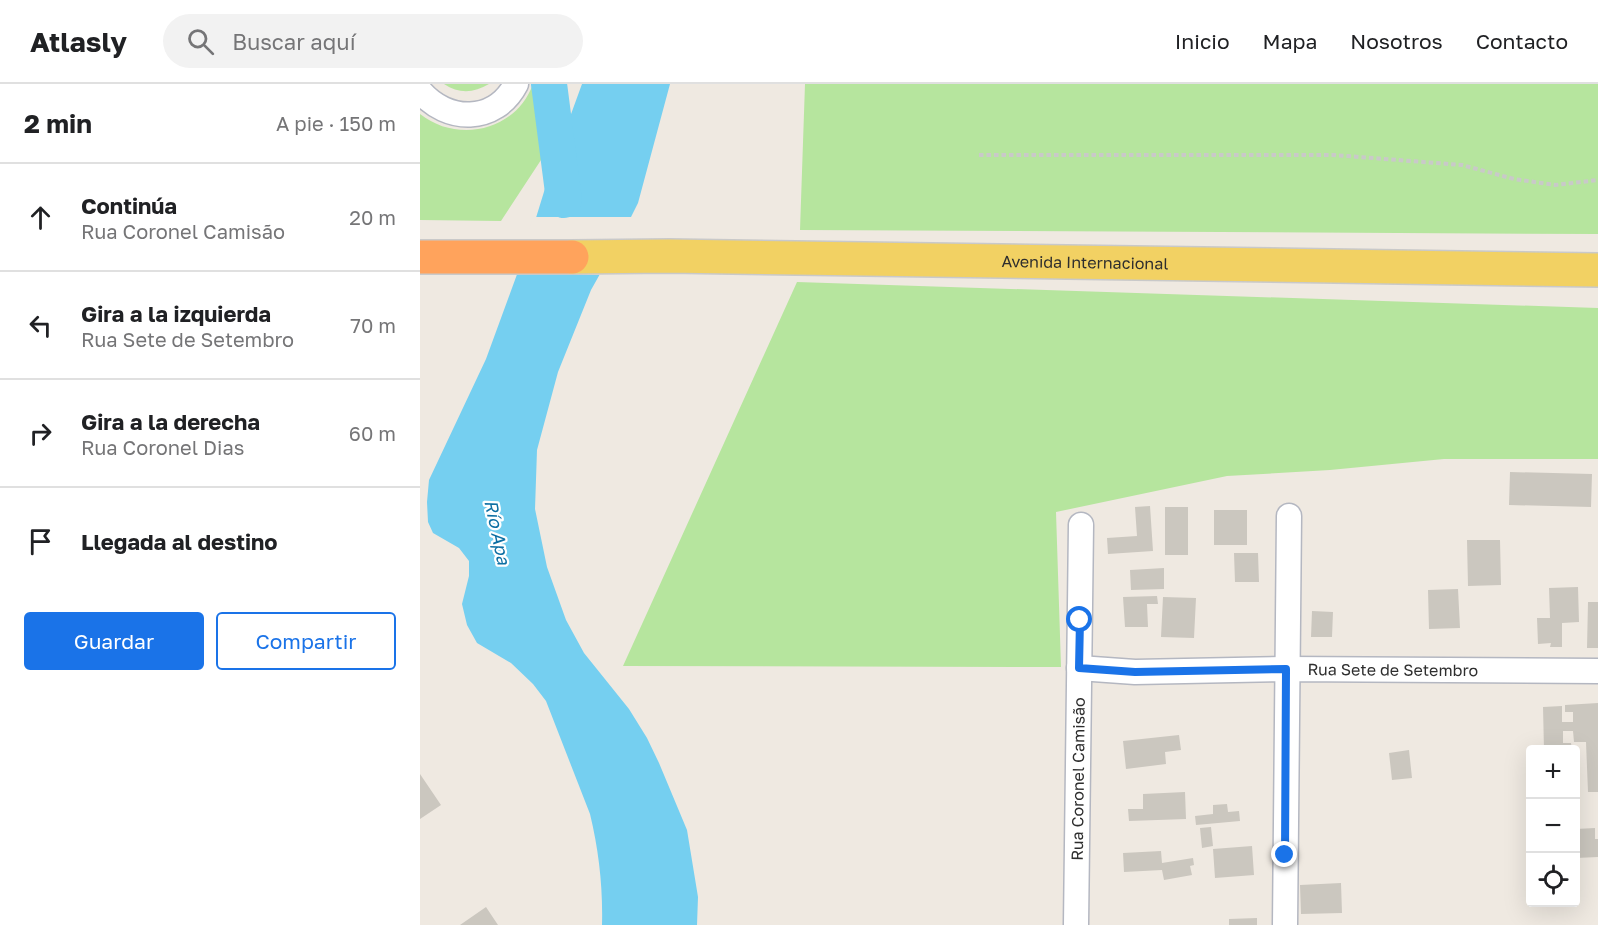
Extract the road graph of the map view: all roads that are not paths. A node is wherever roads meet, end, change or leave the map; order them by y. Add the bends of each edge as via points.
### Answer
1 (516, 84) edge
2 (420, 91) edge
3 (420, 257) edge
4 (572, 258) joint
5 (1598, 270) edge
6 (1289, 516) dead end
7 (1081, 525) dead end
8 (1079, 668) junction
9 (1286, 669) junction
10 (1598, 671) edge
11 (1076, 925) edge
12 (1284, 925) edge

1 - 2 street via 498,105 482,113 464,115 429,102
3 - 4 highway
4 - 5 main road, Avenida Internacional via 669,256
6 - 9 street
7 - 8 street, Rua Coronel Camisão
8 - 9 street, Rua Sete de Setembro via 1135,672
8 - 11 street, Rua Coronel Camisão
9 - 10 street, Rua Sete de Setembro
9 - 12 street

